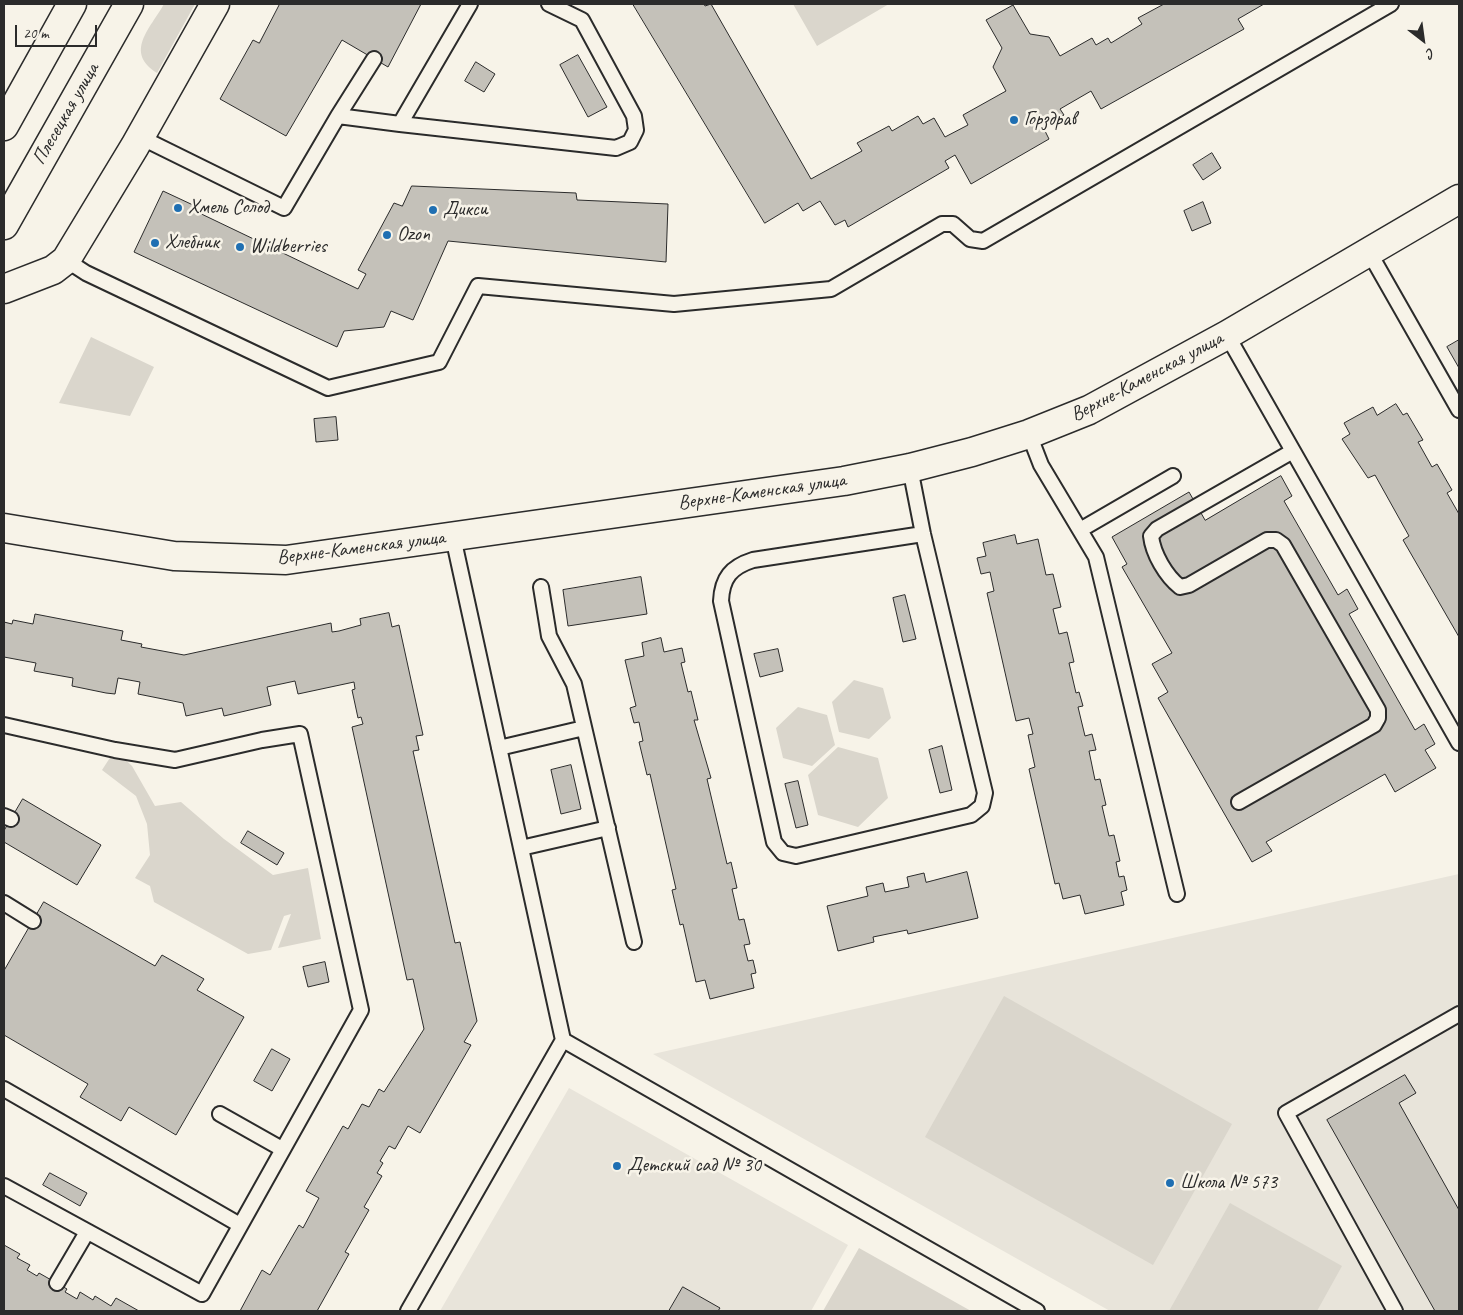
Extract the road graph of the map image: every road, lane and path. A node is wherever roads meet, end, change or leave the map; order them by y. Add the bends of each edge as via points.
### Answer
1 (72, 4) edge
2 (129, 4) edge
3 (215, 4) edge
4 (470, 4) edge
5 (549, 4) edge
6 (1391, 4) edge
7 (374, 59) dead end
8 (338, 116) junction
9 (400, 124) junction
10 (4, 126) edge
11 (140, 137) junction
12 (1459, 199) edge
13 (4, 225) edge
14 (1369, 252) junction
15 (66, 260) junction
16 (4, 289) edge
17 (1227, 336) junction
18 (1459, 410) edge
19 (1029, 434) junction
20 (1293, 451) junction
21 (910, 468) junction
22 (1173, 476) dead end
23 (4, 528) edge
24 (1080, 530) junction
25 (923, 534) junction
26 (453, 536) junction
27 (541, 586) dead end
28 (584, 728) junction
29 (7, 729) edge
30 (1459, 743) edge
31 (499, 748) junction
32 (1239, 802) dead end
33 (608, 828) junction
34 (521, 848) junction
35 (1177, 894) dead end
36 (4, 903) edge
37 (33, 920) dead end
38 (634, 942) dead end
39 (1459, 1014) edge
40 (563, 1040) junction
41 (4, 1090) edge
42 (220, 1114) dead end
43 (282, 1150) junction
44 (4, 1186) edge
45 (240, 1225) junction
46 (87, 1232) junction
47 (57, 1284) dead end
48 (408, 1311) edge
49 (1037, 1311) edge
50 (1395, 1311) edge

1 - 10 street
2 - 13 street, Плесецкая улица
3 - 11 street
4 - 9 lane
5 - 9 lane via 582,20 634,116 636,130 630,142 616,148
6 - 15 lane via 983,241 970,239 953,224 942,224 830,289 674,304 478,286 439,362 328,388 86,273
7 - 8 lane
8 - 9 lane
8 - 11 lane via 284,208
11 - 15 street
12 - 14 street, Верхне-Каменская улица
14 - 17 street, Верхне-Каменская улица
14 - 18 lane
15 - 16 street via 53,270
17 - 19 street, Верхне-Каменская улица via 1089,410
17 - 20 lane
19 - 21 street, Верхне-Каменская улица
19 - 24 lane via 1041,465
20 - 30 lane
20 - 32 lane via 1157,529 1151,536 1152,547 1171,580 1180,587 1189,586 1267,540 1276,540 1283,545 1378,710 1374,725
21 - 25 lane
21 - 26 street, Верхне-Каменская улица via 844,481
22 - 24 lane
23 - 26 street, Верхне-Каменская улица via 174,556 286,560
24 - 35 lane via 1096,557
25 - 25 lane via 985,793 982,806 971,815 796,856 783,852 774,842 721,601 721,586 739,564 752,560
26 - 31 lane
27 - 28 lane via 548,636 574,684
28 - 31 lane
28 - 33 lane
29 - 43 lane via 175,760 300,734 360,1010
31 - 34 lane
33 - 34 lane
33 - 38 lane
34 - 40 lane
36 - 37 lane
39 - 50 lane via 1286,1113
40 - 48 lane
40 - 49 lane
41 - 45 lane
42 - 43 lane
43 - 45 lane
44 - 46 lane
45 - 46 lane via 202,1294
46 - 47 lane

